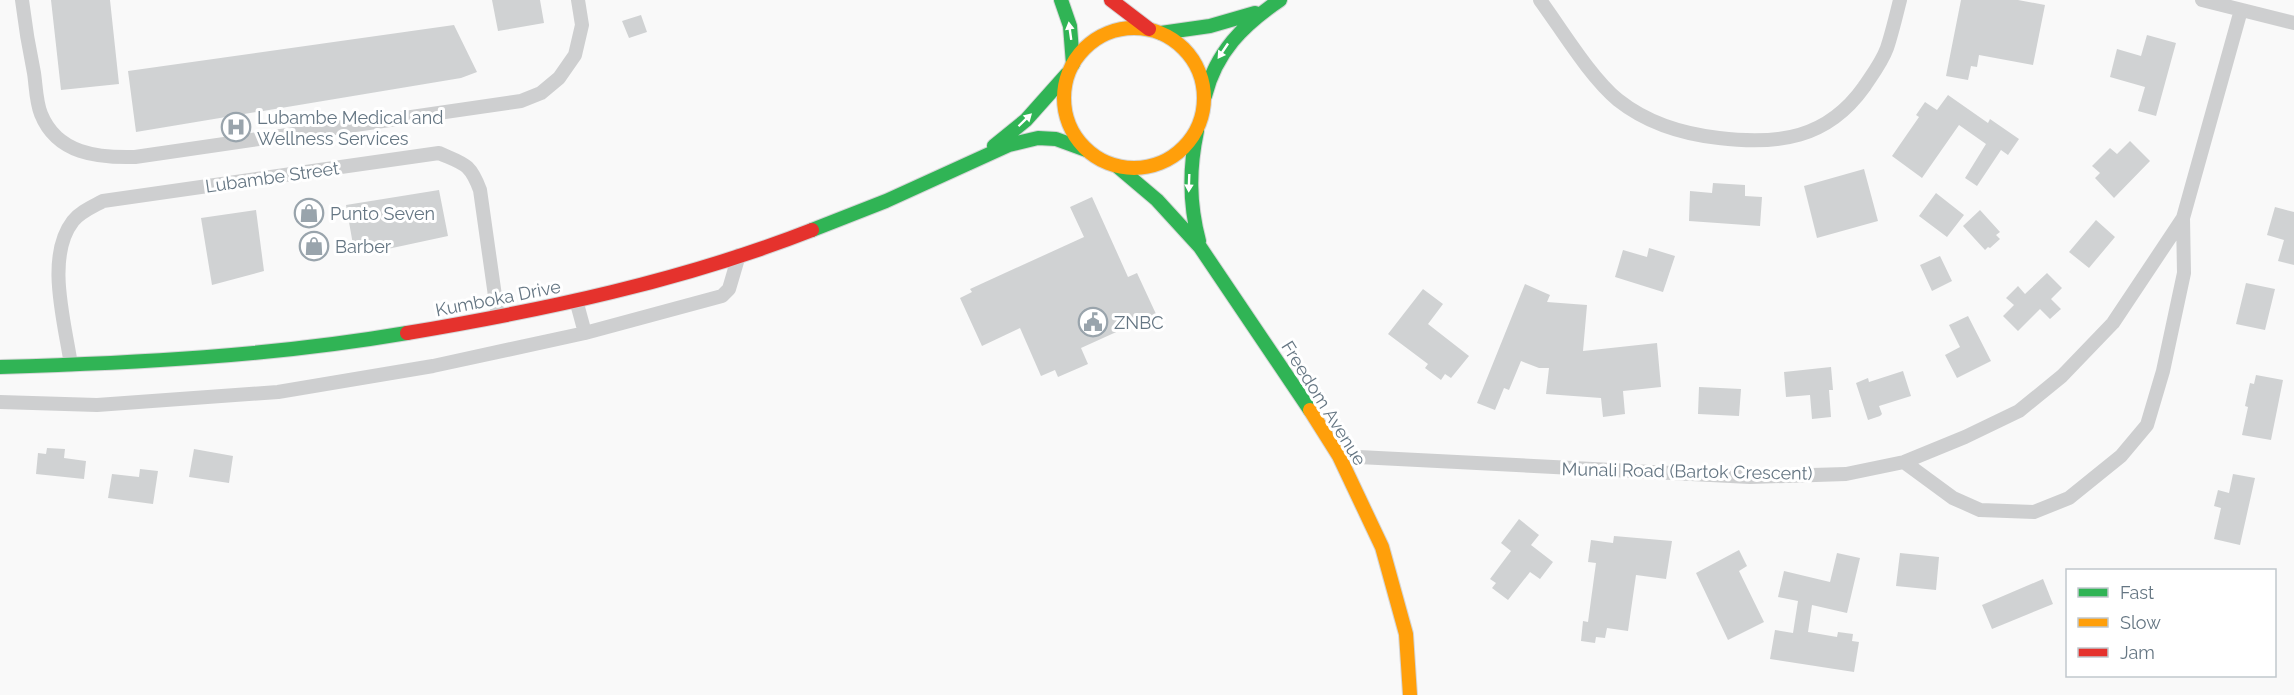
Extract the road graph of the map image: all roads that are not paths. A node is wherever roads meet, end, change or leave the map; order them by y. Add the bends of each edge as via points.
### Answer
1 (22, 0) edge
2 (578, 0) edge
3 (1061, 0) edge
4 (1111, 0) edge
5 (1281, 0) edge
6 (1540, 0) edge
7 (1900, 0) edge
8 (2202, 0) edge
9 (2241, 10) junction
10 (1264, 11) junction
11 (2294, 23) edge
12 (1156, 31) junction
13 (1071, 68) junction
14 (1204, 104) junction
15 (1198, 126) junction
16 (1086, 150) junction
17 (980, 157) junction
18 (1118, 167) junction
19 (2183, 218) junction
20 (1200, 247) junction
21 (739, 255) junction
22 (576, 300) junction
23 (498, 317) junction
24 (585, 333) junction
25 (71, 365) junction
26 (0, 367) edge
27 (0, 402) edge
28 (1339, 456) junction
29 (1905, 462) junction
30 (1410, 695) edge

1 - 2 street via 41,114 68,146 105,158 135,157 520,101 541,93 559,78 574,55 582,26
13 -> 3 main road via 1070,26
4 - 12 main road
5 - 10 main road
6 - 7 street via 1605,88 1637,113 1695,135 1771,141 1800,136 1835,119 1855,100 1886,50
8 - 9 street
9 - 11 street
9 - 19 street, Munali Road (Bartok Crescent)
10 - 12 main road via 1238,20
10 -> 14 main road via 1230,41 1218,59
12 - 13 main road via 1112,31 1080,53
12 - 14 main road via 1180,44 1194,62 1202,82
13 - 16 main road via 1064,92 1065,114 1072,133
17 -> 13 main road, Kumboka Drive via 1026,120
14 - 15 main road
15 - 18 main road via 1174,156 1156,165
15 -> 20 main road, Freedom Avenue via 1188,186
16 - 17 main road, Kumboka Drive via 1056,139 1038,138
16 - 18 main road
17 - 21 main road, Kumboka Drive via 886,201
18 - 20 main road, Freedom Avenue via 1157,200
19 - 29 street, Munali Road (Bartok Crescent) via 2113,322 2062,376 2019,411
19 - 29 street via 2184,273 2163,371 2147,425 2121,456 2069,498 2034,512 1980,510 1953,498
20 - 28 main road, Freedom Avenue
21 - 22 main road, Kumboka Drive
21 - 24 street via 729,289 722,296
22 - 23 main road, Kumboka Drive
22 - 24 street
23 - 25 main road, Kumboka Drive via 338,345
23 - 25 street, Lubambe Street via 480,190 466,165 439,153 103,201 84,211 62,240 57,266
24 - 27 street via 433,366 278,392 97,405
25 - 26 main road, Kumboka Drive
28 - 29 street, Munali Road (Bartok Crescent) via 1750,477 1845,474
28 - 30 main road, Freedom Avenue via 1382,547 1406,634

